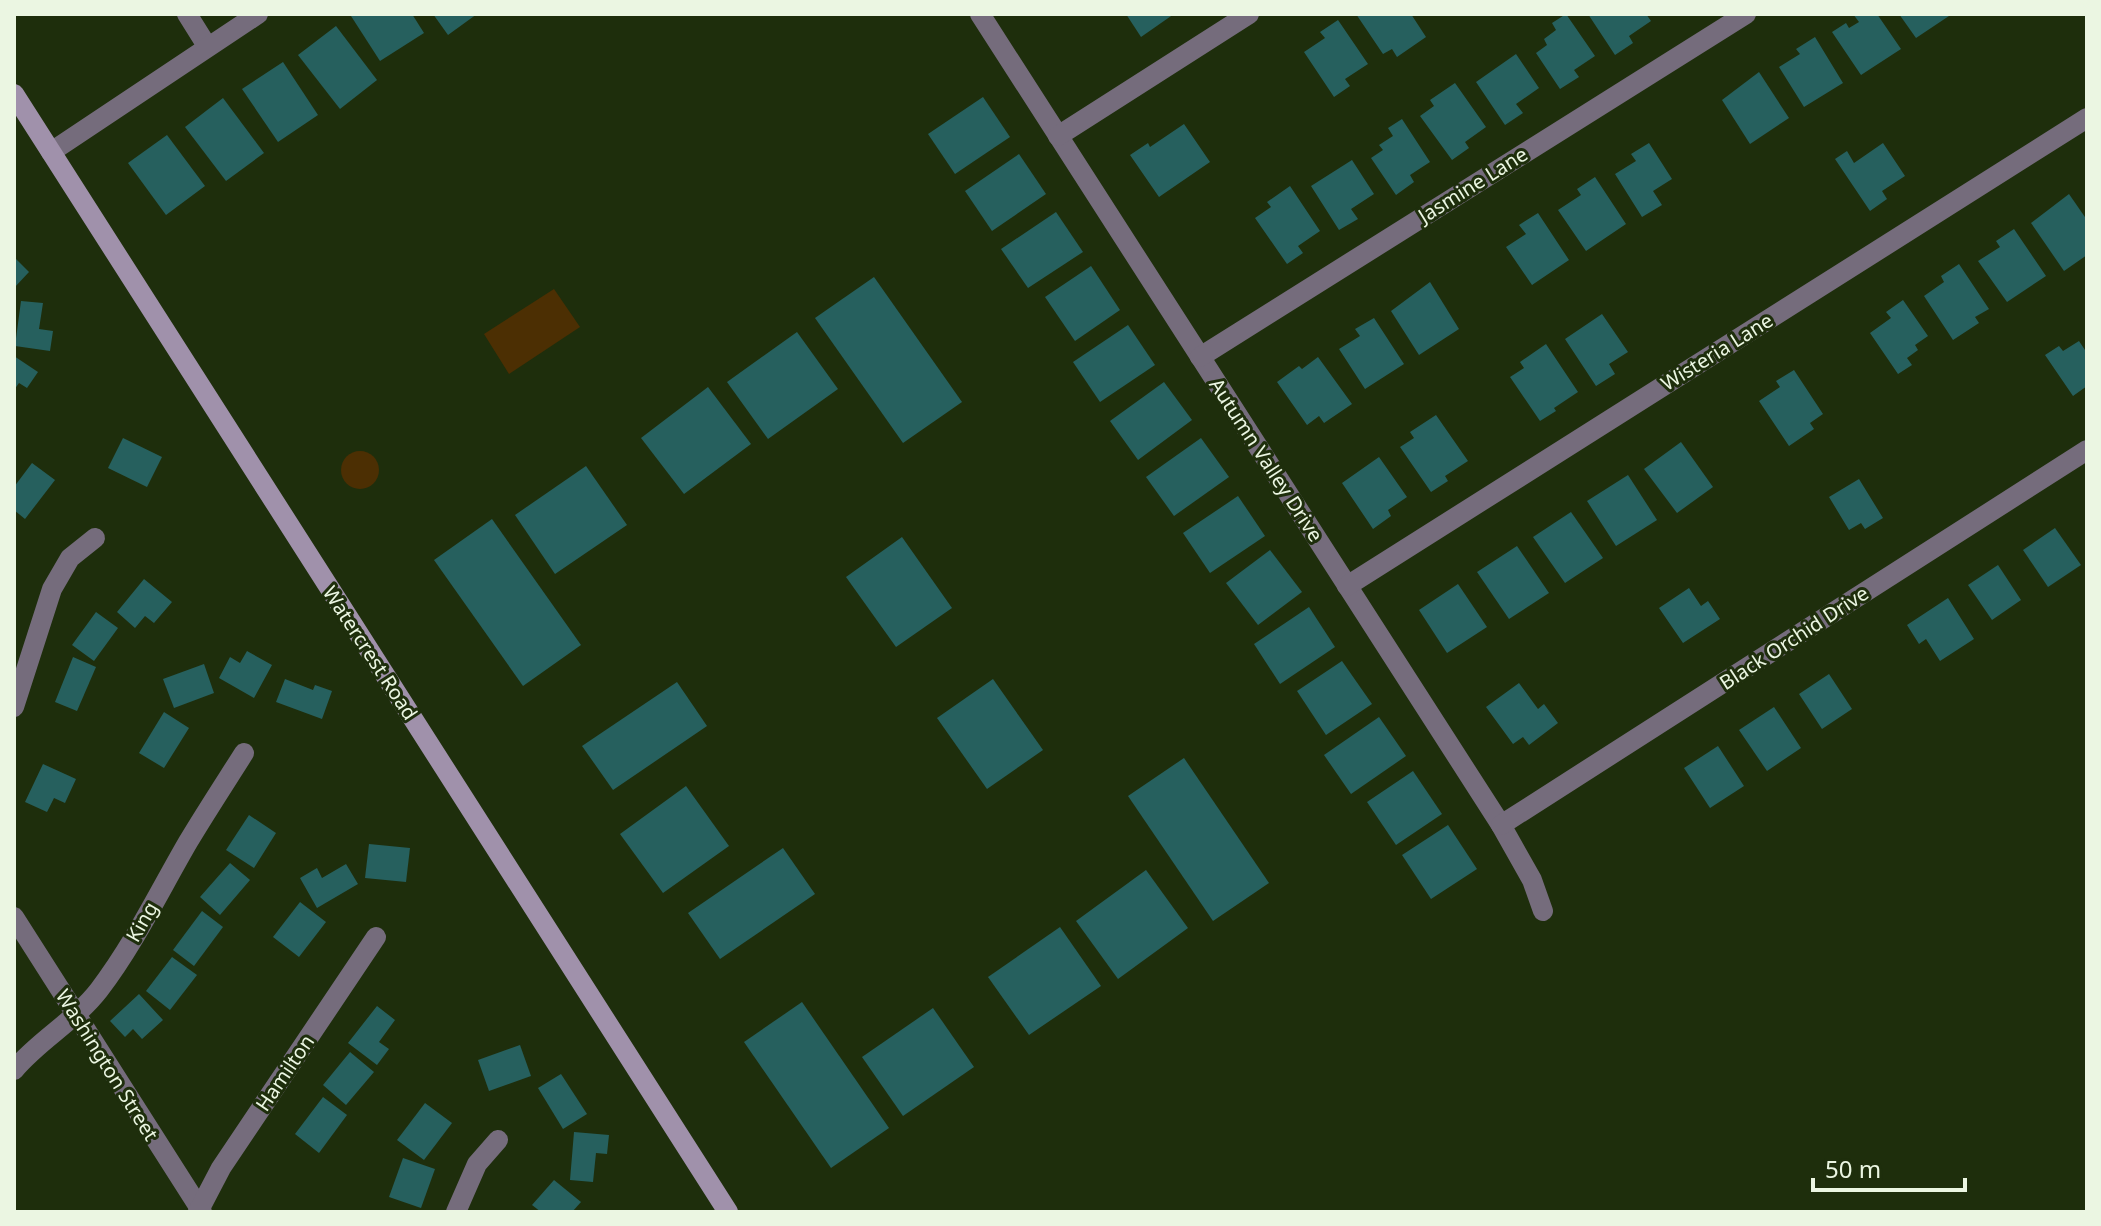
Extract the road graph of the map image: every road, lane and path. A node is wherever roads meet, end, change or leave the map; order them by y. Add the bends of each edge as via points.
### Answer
1 (187, 14) edge
2 (258, 14) edge
3 (980, 14) edge
4 (1249, 14) edge
5 (1746, 14) edge
6 (207, 46) junction
7 (14, 94) edge
8 (2087, 118) edge
9 (1058, 136) junction
10 (51, 152) junction
11 (1200, 357) junction
12 (2087, 450) edge
13 (95, 538) dead end
14 (1347, 586) junction
15 (14, 707) edge
16 (244, 753) dead end
17 (1501, 825) junction
18 (1543, 911) dead end
19 (14, 917) edge
20 (376, 937) dead end
21 (76, 1015) junction
22 (14, 1070) edge
23 (498, 1140) dead end
24 (200, 1211) edge
25 (456, 1212) edge
26 (728, 1212) edge

1 - 6 street
2 - 6 street
3 - 9 street, Autumn Valley Drive
4 - 9 street
5 - 11 street, Jasmine Lane
6 - 10 street
7 - 10 street, Watercrest Road
8 - 14 street, Wisteria Lane
9 - 11 street, Autumn Valley Drive
10 - 26 street, Watercrest Road
11 - 14 street, Autumn Valley Drive
12 - 17 street, Black Orchid Drive
13 - 15 street via 70,558 52,589
14 - 17 street, Autumn Valley Drive
16 - 21 street, King via 127,949
17 - 18 street, Autumn Valley Drive
19 - 21 street, Washington Street
20 - 24 street, Hamilton via 221,1168
21 - 22 street, King
21 - 24 street, Washington Street
23 - 25 street via 477,1164

